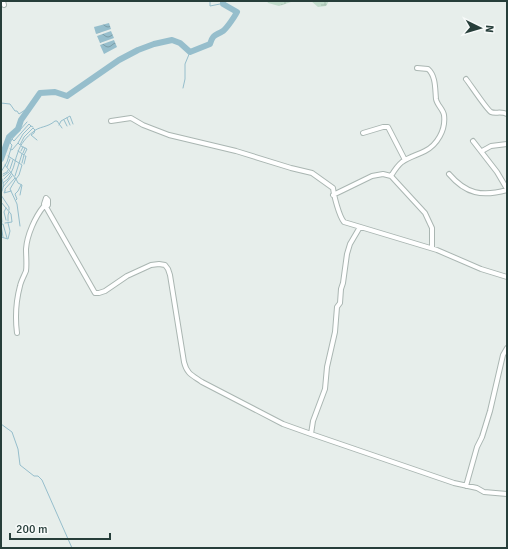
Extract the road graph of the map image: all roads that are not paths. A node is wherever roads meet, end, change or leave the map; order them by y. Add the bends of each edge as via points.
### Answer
1 (416, 68) dead end
2 (466, 79) dead end
3 (507, 114) edge
4 (110, 121) dead end
5 (363, 133) dead end
6 (473, 141) dead end
7 (507, 144) edge
8 (482, 151) junction
9 (405, 160) junction
10 (449, 174) dead end
11 (391, 176) junction
12 (507, 190) edge
13 (334, 194) junction
14 (360, 227) junction
15 (432, 248) junction
16 (507, 277) edge
17 (17, 332) dead end
18 (507, 348) edge
19 (311, 434) junction
20 (466, 486) junction
21 (507, 494) edge

1 - 9 street via 428,70 432,74 436,100 443,110 443,128 432,146
2 - 3 street via 492,113
4 - 13 street via 131,118 169,135 312,173 331,186
5 - 9 street via 388,127
6 - 8 street
7 - 8 street via 491,146
8 - 12 street
9 - 11 street
10 - 12 street via 460,186 476,193
11 - 13 street via 372,176
11 - 15 street via 425,213 432,228
13 - 14 street via 344,222
14 - 15 street
14 - 19 street via 347,254 325,389
15 - 16 street
17 - 19 street via 15,322 20,284 26,272 27,245 36,217 45,207 95,293 105,291 127,276 151,265 159,264 166,267 172,285 188,373 283,424
18 - 20 street
19 - 20 street
20 - 21 street via 484,492

